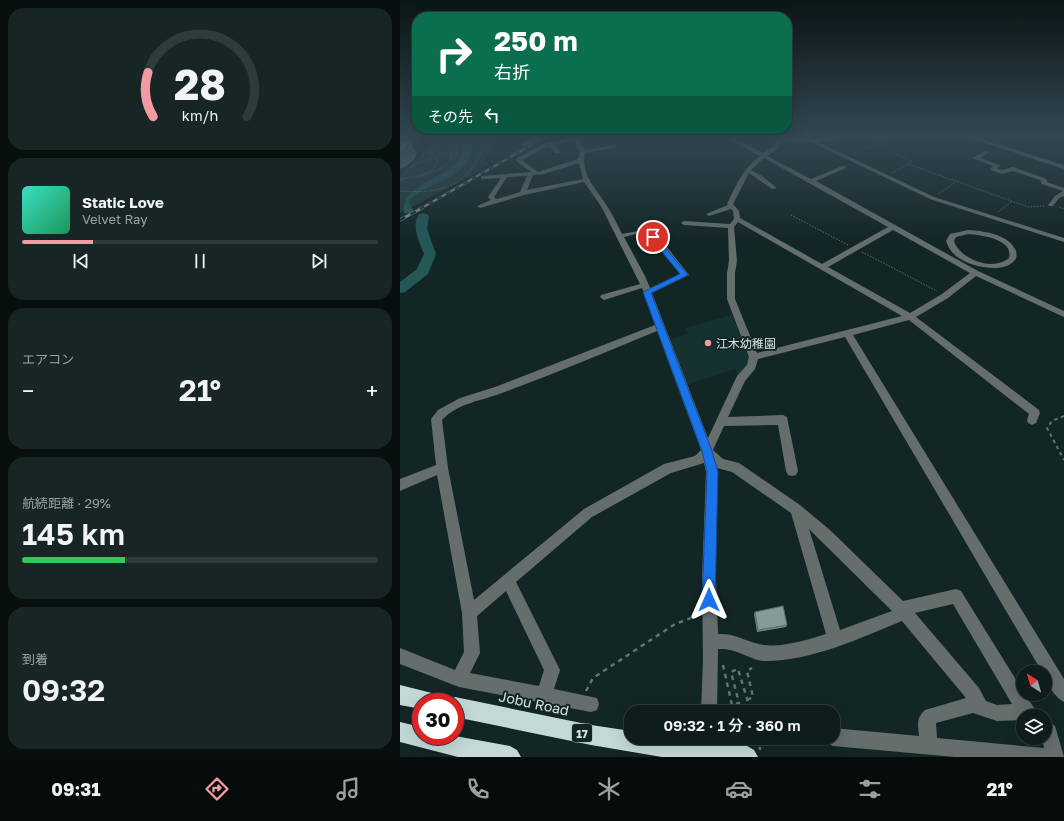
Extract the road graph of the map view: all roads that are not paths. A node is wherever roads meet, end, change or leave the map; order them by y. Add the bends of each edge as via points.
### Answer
1 (562, 172) edge
2 (585, 172) edge
3 (746, 172) edge
4 (751, 172) edge
5 (794, 172) edge
6 (833, 172) edge
7 (878, 172) edge
8 (1023, 172) edge
9 (533, 173) junction
10 (505, 176) junction
11 (483, 177) dead end
12 (554, 178) junction
13 (586, 180) junction
14 (811, 181) junction
15 (774, 188) dead end
16 (1064, 192) edge
17 (523, 193) junction
18 (496, 201) junction
19 (1051, 205) road end
20 (480, 206) dead end
21 (732, 206) junction
22 (709, 214) dead end
23 (735, 222) junction
24 (684, 223) dead end
25 (894, 227) junction
26 (621, 236) junction
27 (1064, 240) edge
28 (959, 260) junction
29 (823, 268) junction
30 (976, 273) junction
31 (646, 288) junction
32 (604, 297) dead end
33 (1064, 314) edge
34 (910, 318) junction
35 (660, 327) junction
36 (847, 334) junction
37 (754, 357) junction
38 (1032, 420) dead end
39 (720, 422) junction
40 (707, 451) junction
41 (442, 468) junction
42 (792, 471) dead end
43 (400, 485) edge
44 (796, 509) junction
45 (508, 580) junction
46 (903, 611) junction
47 (470, 613) junction
48 (835, 638) junction
49 (710, 642) junction
50 (400, 656) edge
51 (459, 680) junction
52 (1064, 694) edge
53 (400, 695) edge
54 (544, 695) junction
55 (412, 698) edge
56 (587, 703) road end
57 (709, 705) edge
58 (981, 708) junction
59 (464, 709) edge
60 (1026, 709) edge
61 (1016, 713) edge
62 (400, 732) edge
63 (840, 738) edge
64 (1052, 744) edge
65 (929, 745) junction
66 (709, 749) edge
67 (510, 757) edge
68 (747, 757) edge
69 (1050, 757) edge
70 (1055, 757) edge

1 - 12 street
2 - 13 street
3 - 21 street via 730,204
4 - 15 street
5 - 14 street
6 - 14 street
7 - 27 street via 932,198
8 - 16 street via 1042,179 1044,183
9 - 10 street
9 - 12 street via 542,173
9 - 17 street
10 - 11 street
10 - 18 street via 491,197
12 - 13 street
12 - 17 street
13 - 26 street
14 - 25 street
16 - 19 street
17 - 18 street
18 - 20 street
21 - 22 street
21 - 23 street via 736,211
23 - 24 street
23 - 29 street
23 - 37 street via 731,299
25 - 28 street
25 - 29 street
26 - 31 street
26 - 31 street via 646,230 685,275
28 - 28 street via 950,241 953,236 968,232 998,238 1006,243 1014,254 1008,263 992,266
28 - 30 street
29 - 34 street
30 - 33 street
30 - 34 street via 946,296
31 - 32 street
31 - 35 street
34 - 36 street
34 - 38 street via 1035,413
35 - 40 street
35 - 41 street via 442,411 436,419
36 - 37 street
36 - 52 street
37 - 39 street via 752,366 741,379
39 - 40 street
39 - 42 street via 783,420
40 - 44 street via 720,464 735,467
40 - 45 street via 698,460 668,468 588,513
40 - 49 street via 712,472
41 - 43 street
41 - 47 street
44 - 46 street
44 - 48 street
45 - 47 street
45 - 54 street via 552,670
46 - 48 street
46 - 58 street via 973,694
46 - 60 street via 956,596
47 - 51 street via 472,653
48 - 49 street via 818,645 768,653 752,651 730,641
49 - 57 street
50 - 51 street
51 - 54 street
53 - 55 highway
54 - 56 street
58 - 61 street
58 - 65 street via 973,705 931,716 926,721
59 - 66 highway, Jobu Road / 17 via 591,735
62 - 67 highway
63 - 65 street
64 - 70 street
65 - 69 street
66 - 68 highway, Jobu Road / 17

